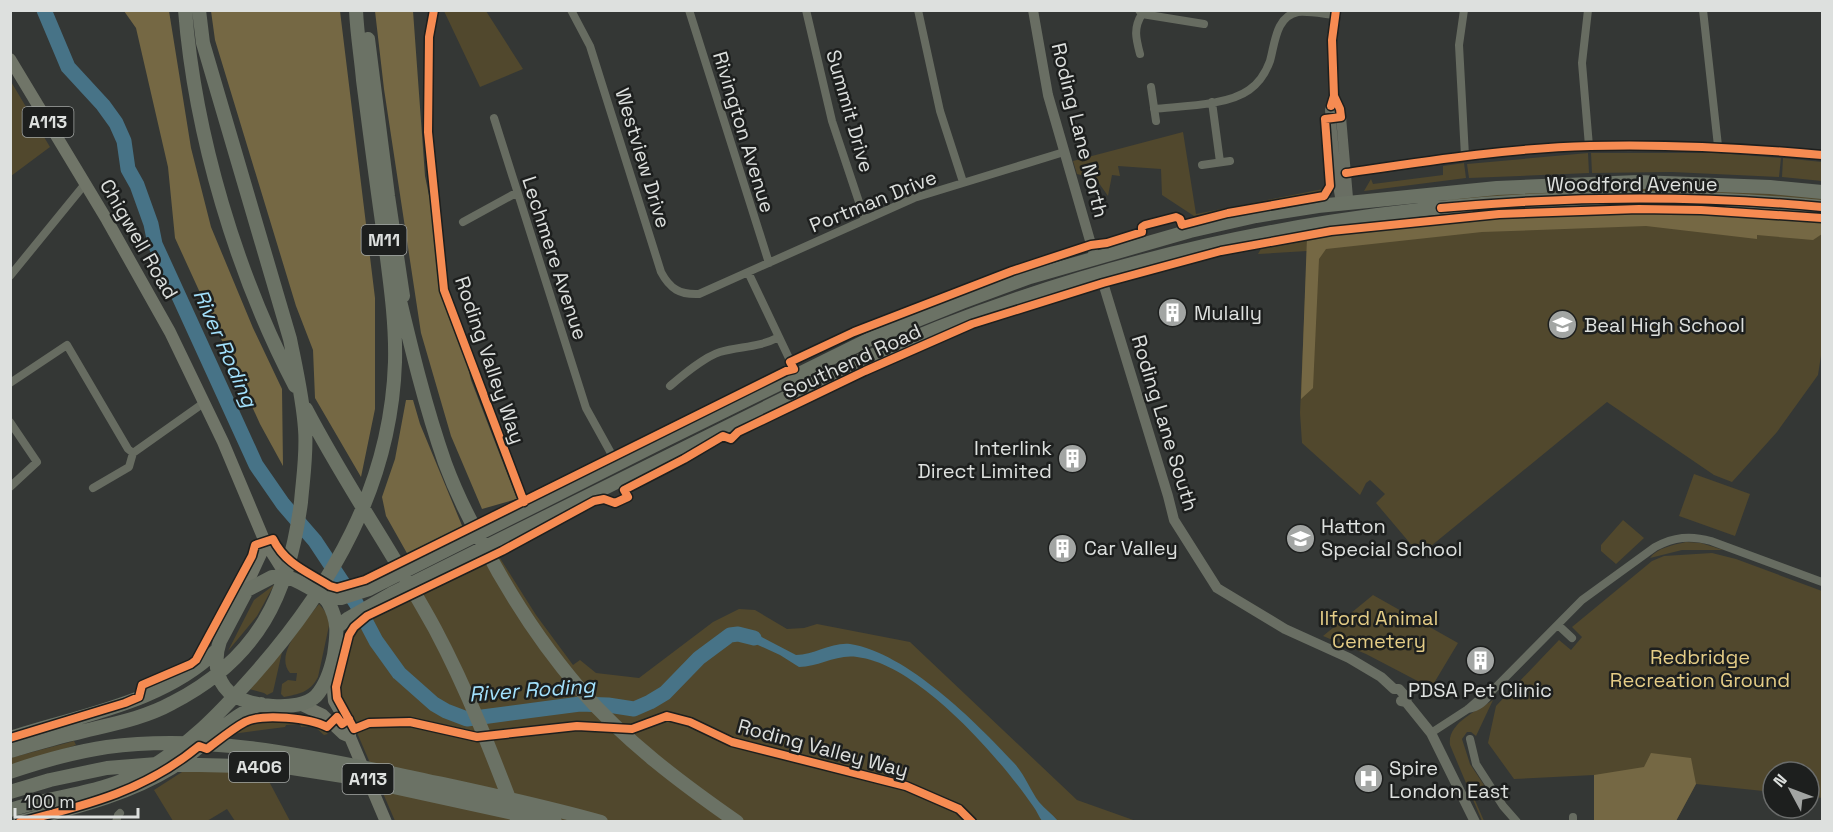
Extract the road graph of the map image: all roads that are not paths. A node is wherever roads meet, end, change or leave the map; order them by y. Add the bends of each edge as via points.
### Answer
1 (185, 10) edge
2 (199, 10) edge
3 (356, 10) edge
4 (364, 10) edge
5 (571, 10) edge
6 (688, 10) edge
7 (806, 10) edge
8 (918, 10) edge
9 (1033, 10) edge
10 (1464, 10) edge
11 (1588, 10) edge
12 (1703, 10) edge
13 (1140, 12) edge
14 (1335, 13) edge
15 (1204, 24) dead end
16 (1140, 54) dead end
17 (10, 59) edge
18 (1151, 87) dead end
19 (1212, 102) junction
20 (1154, 109) junction
21 (368, 117) junction
22 (494, 118) dead end
23 (1156, 121) dead end
24 (1589, 146) junction
25 (1718, 146) junction
26 (1064, 152) junction
27 (1822, 155) edge
28 (1465, 156) junction
29 (1230, 161) dead end
30 (1220, 162) junction
31 (1202, 165) dead end
32 (1341, 173) junction
33 (963, 182) junction
34 (85, 184) junction
35 (1822, 192) edge
36 (516, 193) junction
37 (1344, 204) junction
38 (1822, 207) edge
39 (1441, 208) junction
40 (865, 220) junction
41 (1339, 220) junction
42 (463, 222) dead end
43 (1093, 252) junction
44 (769, 263) junction
45 (748, 272) junction
46 (1100, 273) junction
47 (10, 276) edge
48 (699, 294) joint
49 (779, 337) junction
50 (790, 362) junction
51 (416, 366) junction
52 (797, 375) junction
53 (10, 383) edge
54 (670, 386) dead end
55 (205, 402) junction
56 (10, 422) edge
57 (133, 453) junction
58 (618, 464) junction
59 (10, 487) edge
60 (93, 488) dead end
61 (266, 543) junction
62 (287, 577) junction
63 (1822, 582) edge
64 (247, 590) junction
65 (326, 598) junction
66 (343, 622) junction
67 (1558, 625) junction
68 (1572, 638) dead end
69 (217, 650) junction
70 (331, 671) junction
71 (261, 704) junction
72 (302, 705) junction
73 (1431, 734) junction
74 (350, 737) junction
75 (10, 738) edge
76 (1470, 739) dead end
77 (10, 751) edge
78 (10, 772) edge
79 (10, 792) edge
80 (10, 810) edge
81 (120, 813) dead end
82 (524, 818) edge
83 (114, 819) edge
84 (20, 822) edge
85 (386, 822) edge
86 (555, 822) edge
87 (601, 822) edge
88 (737, 822) edge
89 (1474, 822) edge
90 (1517, 822) edge

1 - 82 highway via 188,51 209,158 272,342 324,444 435,630
2 - 77 highway via 203,43 290,339 305,431 304,476 287,572 272,609 242,651 204,684 171,704 129,721
3 - 21 highway, M11
4 - 51 highway, M11 via 388,196
5 - 48 street, Westview Drive via 590,46 661,272 674,290 686,295
6 - 44 street, Rivington Avenue
7 - 40 street, Summit Drive via 832,121
8 - 33 street via 940,111
9 - 26 street, Roding Lane North via 1048,95
10 - 28 street via 1459,45
11 - 24 street via 1582,63
12 - 25 street
13 - 15 street
13 - 16 street via 1135,35
14 - 19 street via 1291,15 1280,24 1262,77 1248,91
14 - 32 street via 1334,96 1340,109
17 - 34 main road, Chigwell Road / A113
18 - 20 street
19 - 20 street
19 - 30 street
20 - 23 street
21 - 51 highway, M11 via 392,264
21 - 80 highway, M11 via 388,270 394,351 391,404 378,470 333,571 267,660 212,721 180,748 126,779
22 - 36 street, Lechmere Avenue
24 - 25 street
24 - 28 street
25 - 27 street
26 - 33 street, Portman Drive
26 - 43 street, Roding Lane North
28 - 32 street
29 - 30 street
30 - 31 street
32 - 37 street via 1340,197
33 - 40 street, Portman Drive
34 - 47 street
34 - 55 main road, Chigwell Road / A113 via 170,332
35 - 37 highway, Woodford Avenue via 1701,183 1583,184 1469,189
36 - 42 street
36 - 58 street, Lechmere Avenue via 586,408
37 - 39 highway via 1356,210 1418,203
37 - 41 highway
37 - 43 highway, Woodford Avenue via 1256,216
38 - 39 highway, Woodford Avenue via 1639,198 1520,201
39 - 41 highway, Woodford Avenue
40 - 44 street, Portman Drive
41 - 46 highway, Woodford Avenue via 1224,241
43 - 50 street, Southend Road via 1012,271 854,332
43 - 52 highway, Southend Road via 870,339
44 - 45 street, Portman Drive
45 - 48 street, Portman Drive
45 - 49 street
46 - 66 highway, Southend Road via 968,316 860,361
46 - 73 street, Roding Lane South via 1174,520 1217,588 1399,689
49 - 50 street
49 - 54 street via 764,345 719,352
50 - 52 street
51 - 88 highway, M11 via 458,494 497,570 534,629 582,691 610,719 676,777
52 - 58 highway, Southend Road
53 - 57 street via 67,345
55 - 57 street
55 - 61 main road, Chigwell Road / A113
56 - 59 street via 37,462
57 - 60 street via 129,467
58 - 65 highway, Southend Road via 356,594
61 - 62 main road, Chigwell Road / A113
61 - 64 main road
62 - 64 highway via 272,577
62 - 65 highway, A113
63 - 67 street via 1711,541 1682,537 1655,547 1588,596
64 - 69 highway
65 - 66 highway
66 - 70 highway, A113
67 - 68 street
67 - 73 street via 1486,700
69 - 71 highway via 216,665 231,694
69 - 75 highway via 185,676 125,703
70 - 72 highway, A113 via 315,696
70 - 74 main road, A113 via 334,701 350,728
71 - 72 highway
71 - 84 highway, A406 via 226,723 171,768 139,784 101,801
72 - 74 main road, A113
73 - 89 street, Roding Lane South
74 - 85 main road, A113
76 - 90 street via 1476,764
78 - 87 highway, A406 via 74,753 137,744 207,744 292,754 522,801
79 - 82 highway, A406 via 107,768 157,764 292,768
81 - 83 street
82 - 86 highway, A406

